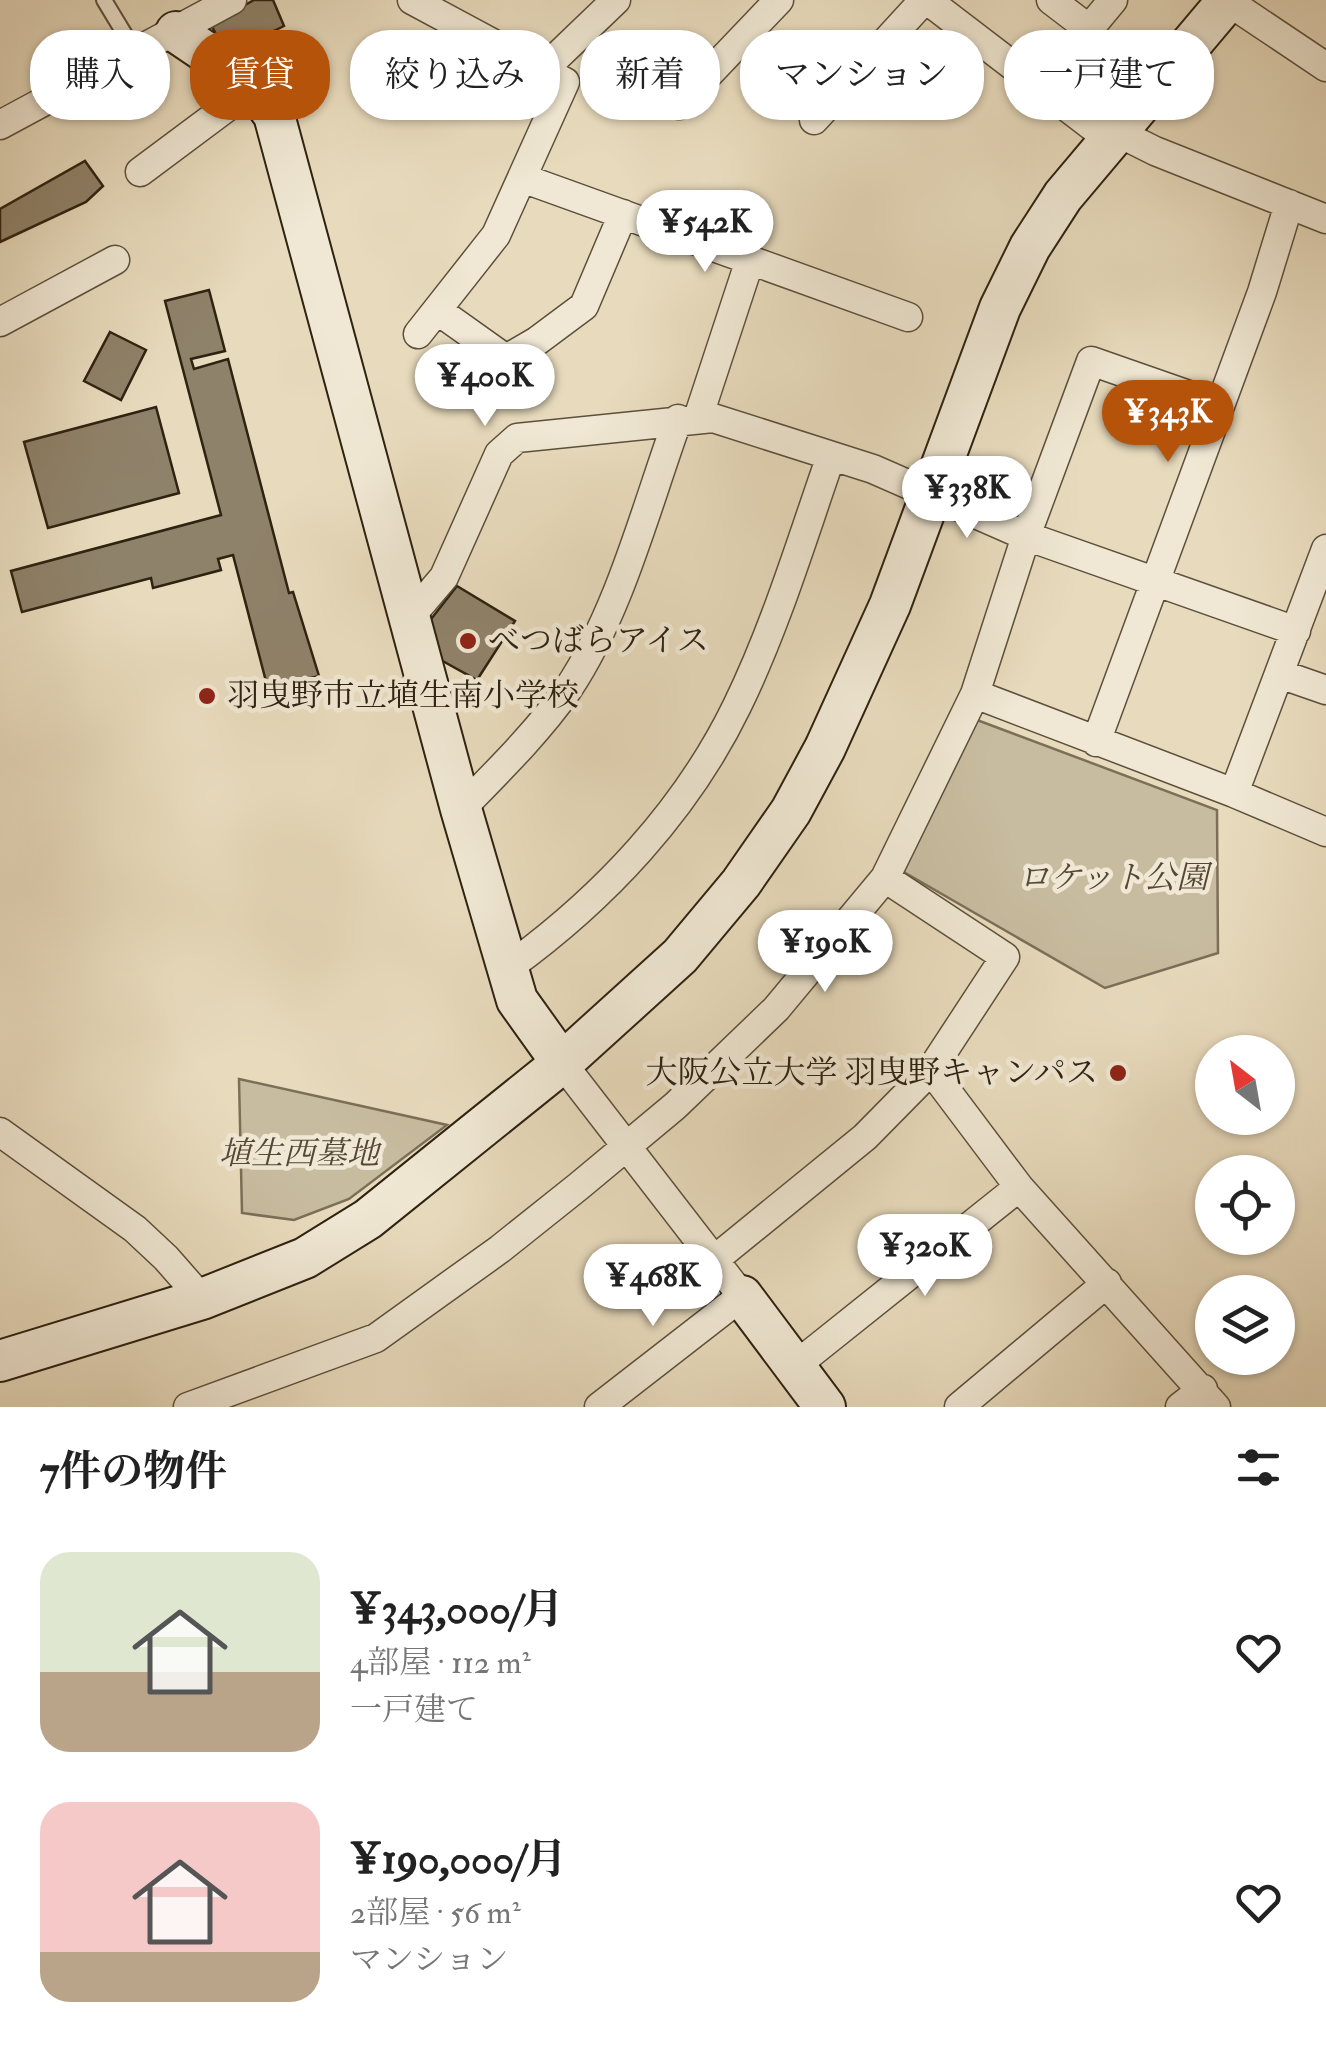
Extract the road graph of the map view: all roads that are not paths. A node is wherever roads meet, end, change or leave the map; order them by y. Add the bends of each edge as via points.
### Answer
1 (104, 0) edge
2 (232, 0) edge
3 (412, 0) edge
4 (616, 0) edge
5 (780, 0) edge
6 (926, 0) edge
7 (1050, 0) edge
8 (1113, 0) edge
9 (1227, 0) edge
10 (123, 30) edge
11 (468, 30) edge
12 (898, 30) edge
13 (176, 32) junction
14 (170, 35) edge
15 (190, 42) edge
16 (560, 54) edge
17 (720, 62) edge
18 (1326, 66) edge
19 (30, 105) edge
20 (3, 118) edge
21 (210, 120) edge
22 (276, 120) edge
23 (549, 120) edge
24 (1113, 136) junction
25 (140, 172) dead end
26 (522, 178) junction
27 (1289, 204) junction
28 (623, 214) junction
29 (1326, 219) edge
30 (114, 260) dead end
31 (750, 260) junction
32 (437, 310) junction
33 (908, 317) dead end
34 (0, 322) edge
35 (418, 334) dead end
36 (1220, 406) junction
37 (688, 419) junction
38 (832, 456) junction
39 (931, 494) junction
40 (1026, 536) junction
41 (1326, 551) edge
42 (1157, 580) junction
43 (410, 617) junction
44 (1296, 631) junction
45 (1280, 674) junction
46 (1326, 690) edge
47 (975, 694) junction
48 (1096, 742) junction
49 (1234, 793) junction
50 (461, 810) junction
51 (1326, 832) edge
52 (885, 878) junction
53 (509, 967) junction
54 (562, 1063) junction
55 (931, 1070) junction
56 (0, 1132) edge
57 (627, 1143) junction
58 (1019, 1186) junction
59 (714, 1260) junction
60 (1106, 1283) junction
61 (742, 1296) junction
62 (202, 1299) junction
63 (0, 1361) edge
64 (810, 1394) edge
65 (1209, 1398) edge
66 (188, 1407) edge
67 (600, 1407) edge
68 (960, 1407) edge
69 (1180, 1407) edge

1 - 10 lane
2 - 13 street
3 - 11 street
4 - 16 street
5 - 17 street
6 - 12 street
6 - 24 street
7 - 8 street via 1090,29
9 - 18 street
9 - 24 street
13 - 14 street
13 - 15 street
19 - 20 street
21 - 25 street
22 - 43 street
23 - 26 street
24 - 27 street
24 - 39 street via 1030,247 1000,308
26 - 28 street
26 - 32 street via 496,235
27 - 29 street
27 - 36 street
28 - 31 street
28 - 32 street via 584,306 506,359
30 - 34 street
31 - 33 street
31 - 37 street
32 - 35 street
36 - 40 street via 1091,361
36 - 42 street
37 - 38 street via 713,418
37 - 43 street via 517,438 500,454 444,577
37 - 50 street via 606,620 569,687
38 - 39 street
38 - 53 street via 763,647 705,760 618,874 560,931
39 - 40 street
39 - 54 street via 857,683 791,811 680,956
40 - 42 street
40 - 47 street
41 - 44 street
42 - 44 street
42 - 48 street
43 - 50 street
44 - 45 street
45 - 46 street
45 - 49 street
47 - 48 street
47 - 52 street
48 - 49 street
49 - 51 street
50 - 53 street
52 - 55 street via 1005,957
52 - 57 street via 776,1008
53 - 54 street via 518,1000
54 - 57 street
54 - 62 street via 368,1219 305,1258
55 - 58 street
55 - 59 street via 865,1137
56 - 62 street via 135,1229
57 - 59 street
57 - 66 street via 500,1249 376,1338
58 - 60 street
58 - 64 street
59 - 61 street
60 - 65 street
60 - 68 street
61 - 64 street
61 - 67 street
62 - 63 street
65 - 69 street

